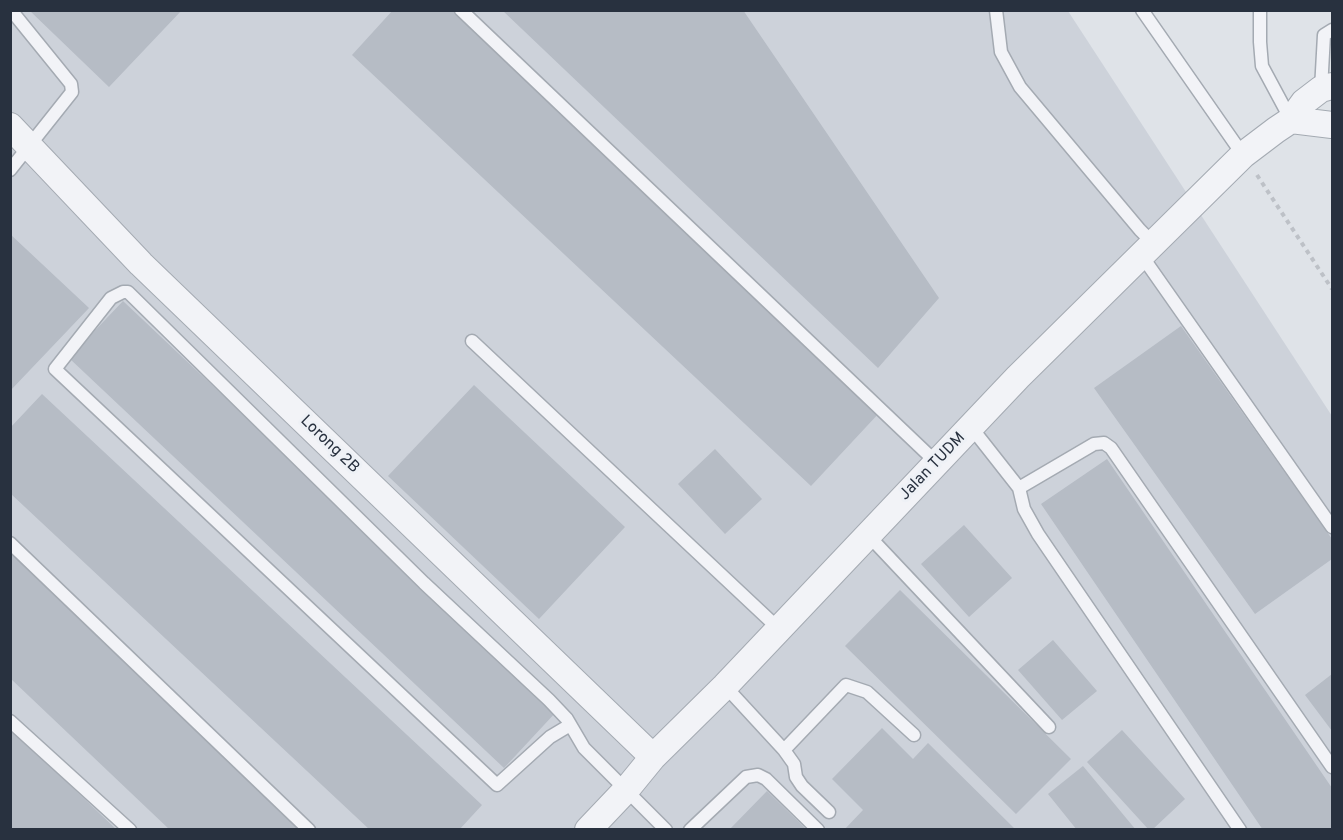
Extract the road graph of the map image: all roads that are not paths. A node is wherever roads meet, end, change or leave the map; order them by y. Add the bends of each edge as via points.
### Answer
1 (11, 10) edge
2 (461, 10) edge
3 (996, 10) edge
4 (1142, 10) edge
5 (1260, 10) edge
6 (1332, 30) edge
7 (1327, 87) edge
8 (1291, 120) junction
9 (1332, 125) edge
10 (10, 126) edge
11 (29, 146) junction
12 (1244, 155) junction
13 (10, 170) edge
14 (1148, 250) junction
15 (472, 341) dead end
16 (971, 427) junction
17 (937, 463) junction
18 (1019, 488) junction
19 (1332, 527) edge
20 (868, 535) junction
21 (10, 543) edge
22 (779, 629) junction
23 (725, 686) junction
24 (10, 721) edge
25 (570, 724) junction
26 (1050, 727) dead end
27 (914, 735) dead end
28 (784, 750) junction
29 (653, 757) junction
30 (1332, 767) edge
31 (626, 790) junction
32 (829, 812) dead end
33 (130, 830) edge
34 (309, 830) edge
35 (588, 830) edge
36 (666, 830) edge
37 (690, 830) edge
38 (818, 830) edge
39 (1240, 830) edge

1 - 11 lane via 71,84 72,92
2 - 17 lane
3 - 14 lane via 1001,52 1020,87 1140,230
4 - 12 lane
5 - 8 lane via 1262,66
6 - 7 lane via 1324,35
7 - 8 street, Jalan TUDM via 1304,102
8 - 9 street
8 - 12 street, Jalan TUDM
10 - 11 street, Lorong 2B
11 - 13 lane
11 - 29 street, Lorong 2B via 141,264
12 - 14 street, Jalan TUDM
14 - 16 street, Jalan TUDM
14 - 19 lane
15 - 22 lane
16 - 17 street, Jalan TUDM
16 - 18 lane
17 - 20 street, Jalan TUDM
18 - 30 lane via 1094,444 1104,443 1111,448
18 - 39 lane via 1024,508 1038,534
20 - 22 street, Jalan TUDM
20 - 26 lane
21 - 34 lane
22 - 23 street, Jalan TUDM
23 - 28 lane
23 - 29 street, Jalan TUDM
24 - 33 lane
25 - 25 lane via 497,785 55,369 111,298 128,292
25 - 31 lane via 584,748
27 - 28 lane via 867,692 846,685
28 - 32 lane via 802,786
29 - 31 street, Jalan TUDM
31 - 35 street, Jalan TUDM
31 - 36 lane
37 - 38 lane via 746,777 758,775

